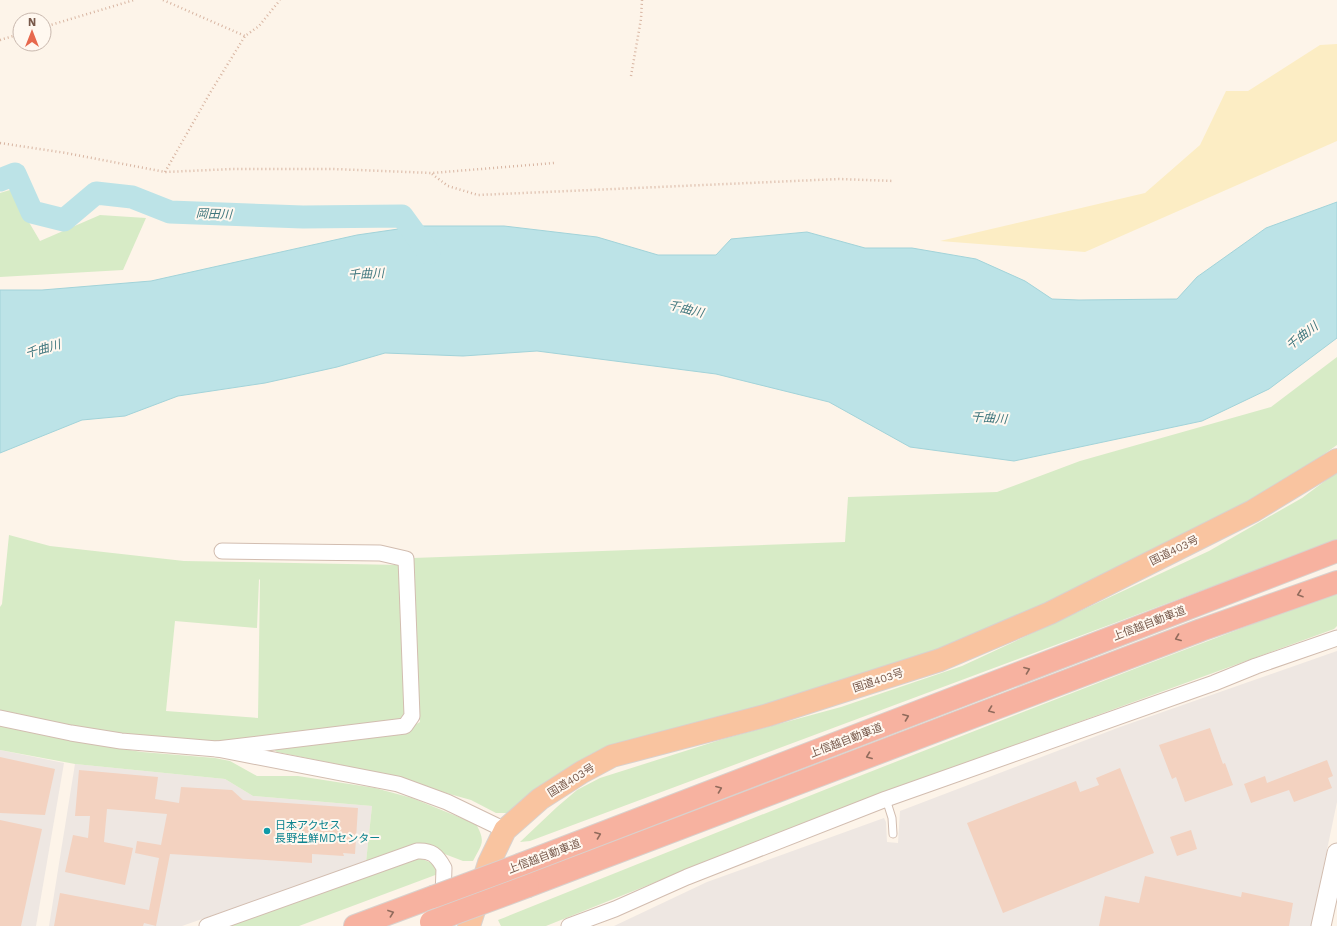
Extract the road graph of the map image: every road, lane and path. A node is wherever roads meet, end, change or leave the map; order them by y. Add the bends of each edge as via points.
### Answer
1 (134, 0) edge
2 (163, 0) edge
3 (280, 0) edge
4 (642, 0) edge
5 (52, 25) edge
6 (12, 36) edge
7 (245, 36) junction
8 (0, 40) edge
9 (631, 76) dead end
10 (0, 143) edge
11 (554, 163) dead end
12 (165, 172) junction
13 (432, 174) junction
14 (894, 181) dead end
15 (1337, 460) edge
16 (222, 550) dead end
17 (1337, 551) edge
18 (1337, 582) edge
19 (1337, 638) edge
20 (0, 718) edge
21 (217, 749) junction
22 (886, 799) junction
23 (505, 830) junction
24 (893, 834) dead end
25 (1337, 853) edge
26 (431, 925) edge
27 (207, 926) edge
28 (355, 926) edge
29 (469, 926) edge
30 (569, 926) edge
31 (1321, 926) edge

1 - 5 path
2 - 7 path
3 - 7 path via 259,26
4 - 9 path
6 - 8 path
7 - 12 path
10 - 12 path via 66,152
11 - 13 path
12 - 13 path via 334,169
13 - 14 path via 448,186 478,195 839,179
15 - 23 highway, 国道403号 via 1253,511 1050,613 940,660 768,715 612,756 540,799
16 - 21 street via 380,553 406,559 412,716 405,726
28 -> 17 highway, 上信越自動車道, bridge
18 -> 26 highway, 上信越自動車道, bridge via 1193,632
19 - 22 street
20 - 21 street via 121,741
21 - 23 street via 398,784 447,802
22 - 24 lane via 892,818
22 - 30 street
23 - 29 highway, 国道403号 via 489,863
25 - 31 street
26 - 27 street via 444,868 440,860 427,850 417,851

